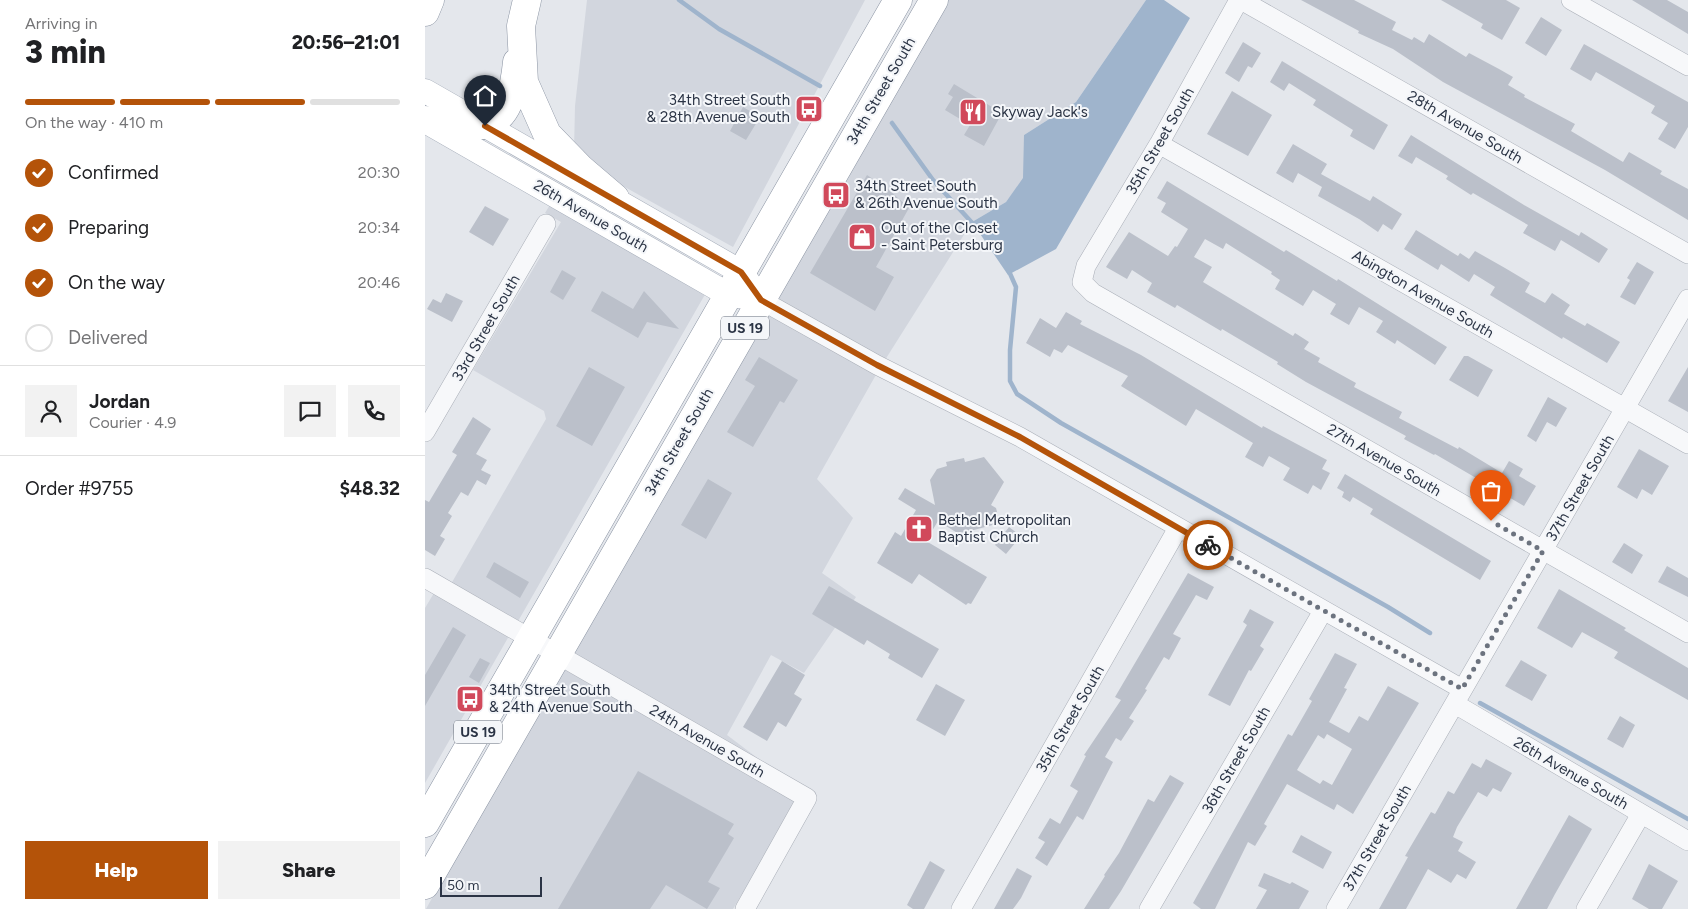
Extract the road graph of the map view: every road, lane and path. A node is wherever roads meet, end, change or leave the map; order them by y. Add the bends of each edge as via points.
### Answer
1 (430, 0) edge
2 (898, 0) edge
3 (934, 0) edge
4 (1240, 0) edge
5 (1571, 0) edge
6 (425, 12) edge
7 (524, 13) edge
8 (1688, 66) edge
9 (425, 91) edge
10 (425, 121) edge
11 (485, 126) junction
12 (1159, 144) junction
13 (615, 198) junction
14 (546, 224) dead end
15 (1688, 254) edge
16 (1083, 282) joint
17 (735, 283) junction
18 (1688, 299) edge
19 (761, 300) junction
20 (1626, 409) junction
21 (425, 432) edge
22 (1688, 444) edge
23 (1178, 528) junction
24 (1543, 551) junction
25 (425, 578) edge
26 (1323, 611) junction
27 (1688, 633) edge
28 (531, 640) junction
29 (557, 656) junction
30 (1458, 697) junction
31 (1641, 814) junction
32 (425, 823) edge
33 (1688, 841) edge
34 (425, 885) edge
35 (745, 909) edge
36 (961, 909) edge
37 (1149, 909) edge
38 (1336, 909) edge
39 (1586, 909) edge

1 - 6 highway
2 - 17 highway, 34th Street South / US 19
3 - 19 highway, 34th Street South / US 19
4 - 12 street, 35th Street South
4 - 15 street, 28th Avenue South
5 - 8 street
7 - 11 highway via 514,91 503,113
7 - 13 highway via 524,82 547,134
9 - 11 main road, 26th Avenue South
10 - 11 highway
10 - 17 main road, 26th Avenue South
11 - 13 main road, 26th Avenue South
12 - 16 street, 35th Street South via 1086,266
12 - 20 street, Abington Avenue South
13 - 17 main road, 26th Avenue South
14 - 21 street, 33rd Street South
16 - 24 street, 27th Avenue South via 1093,293
17 - 19 main road, 26th Avenue South
17 - 28 highway, 34th Street South / US 19
18 - 20 street, 37th Street South
19 - 23 street, 26th Avenue South via 877,365 1020,437
19 - 29 highway, 34th Street South / US 19
20 - 22 street, Abington Avenue South
20 - 24 street, 37th Street South
23 - 26 street, 26th Avenue South
23 - 36 street, 35th Street South
24 - 27 street, 27th Avenue South
24 - 30 street, 37th Street South
25 - 28 street, 24th Avenue South
26 - 30 street, 26th Avenue South
26 - 37 street, 36th Street South
28 - 29 street, 24th Avenue South
28 - 32 highway, 34th Street South / US 19
29 - 34 highway, 34th Street South / US 19
29 - 35 street, 24th Avenue South via 807,798
30 - 31 street, 26th Avenue South
30 - 38 street, 37th Street South
31 - 33 street, 26th Avenue South
31 - 39 street

